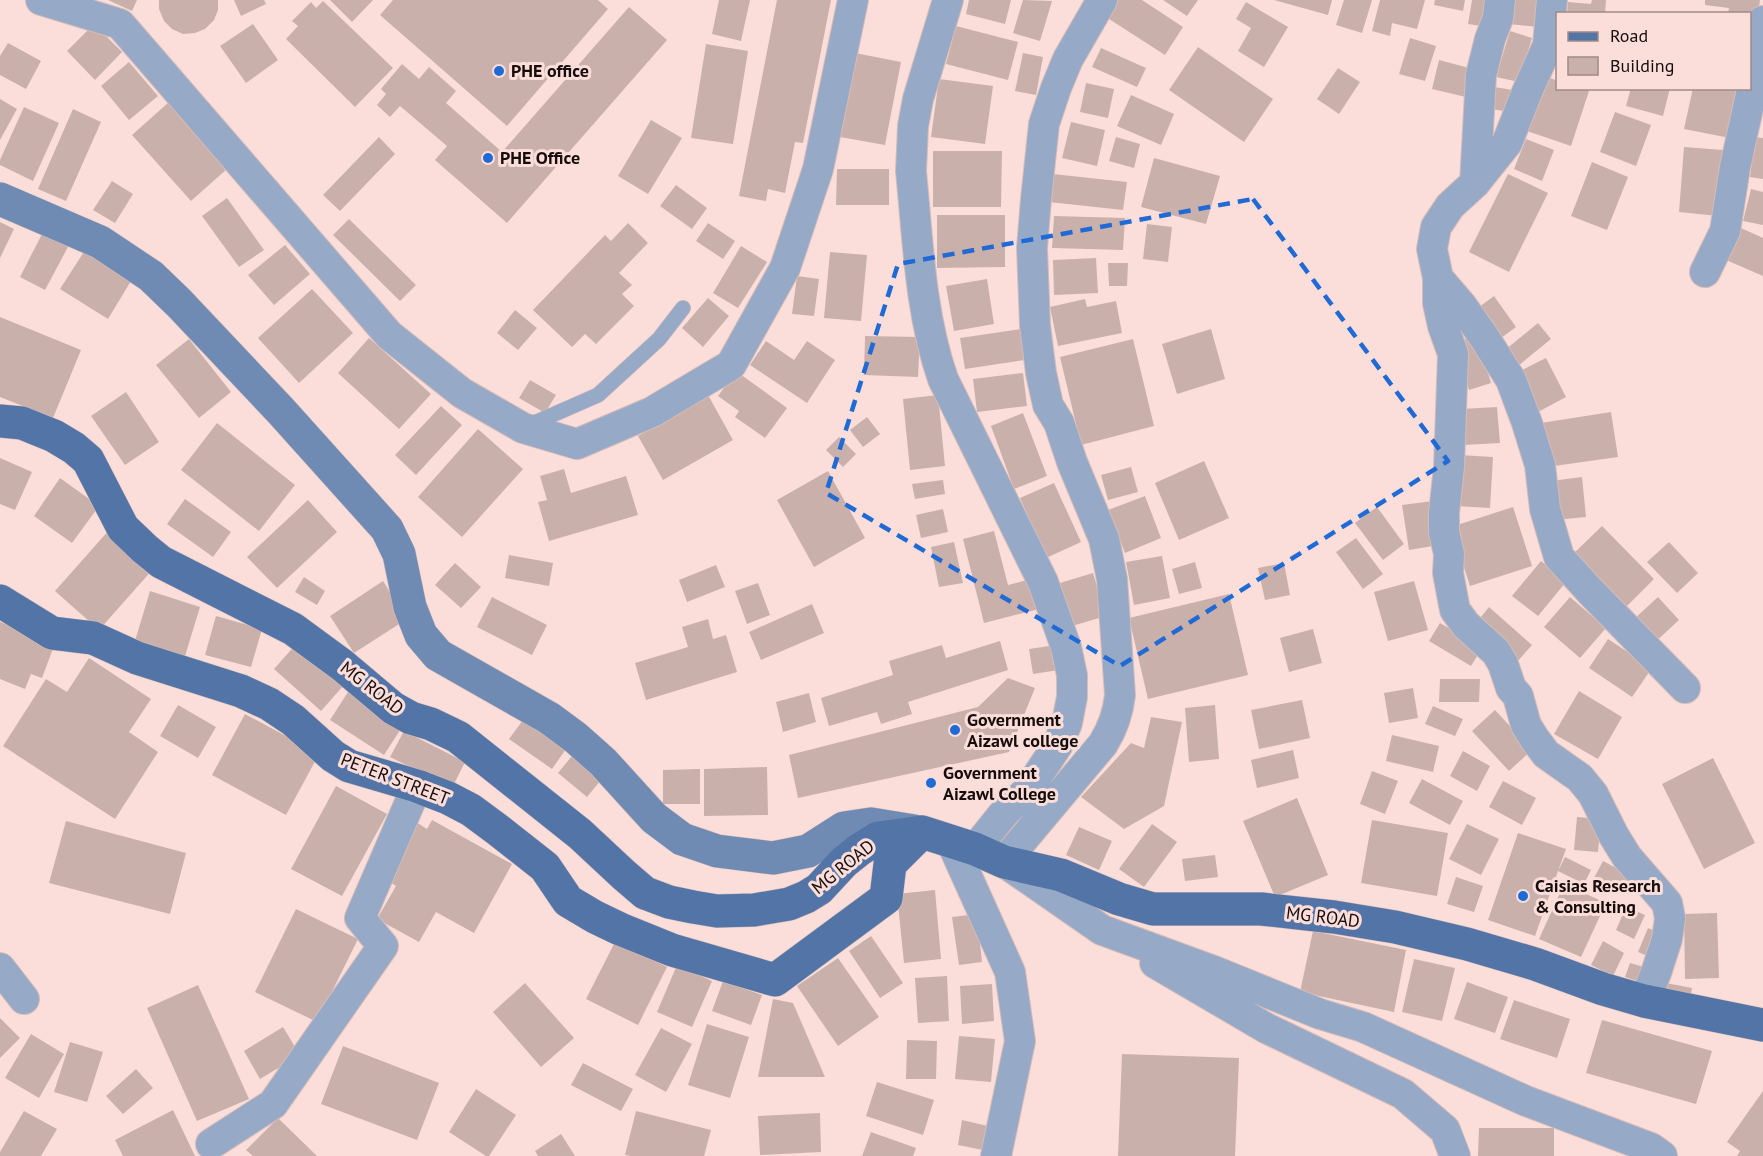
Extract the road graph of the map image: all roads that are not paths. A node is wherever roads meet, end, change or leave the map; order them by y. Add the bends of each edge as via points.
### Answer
1 (853, 0) edge
2 (948, 0) edge
3 (1102, 0) edge
4 (1500, 0) edge
5 (1552, 0) edge
6 (52, 1) edge
7 (1763, 21) edge
8 (1475, 183) junction
9 (0, 199) edge
10 (1704, 272) dead end
11 (1438, 278) junction
12 (683, 308) dead end
13 (0, 420) edge
14 (522, 428) junction
15 (0, 601) edge
16 (1685, 688) dead end
17 (417, 786) junction
18 (963, 846) junction
19 (1102, 930) junction
20 (0, 968) edge
21 (24, 999) dead end
22 (1644, 1000) junction
23 (1763, 1025) edge
24 (211, 1144) dead end
25 (996, 1156) edge
26 (1455, 1156) edge
27 (1662, 1156) edge

1 - 14 street via 818,169 789,257 731,365 652,412 577,444
2 - 18 street via 918,99 911,146 927,324 943,379 1043,582 1072,675 1067,723 1058,746 1028,790
3 - 18 street via 1068,59 1044,124 1032,248 1035,325 1048,405 1059,423 1104,539 1112,579 1118,713 1103,744
4 - 8 street via 1481,75
5 - 8 street via 1548,45 1507,143
6 - 14 street via 120,24 389,335 462,393
7 - 10 street via 1725,231
8 - 11 street via 1450,206 1436,227 1432,249
9 - 18 main road via 100,242 151,276 387,529 399,554 410,608 422,635 438,655 549,718 576,738 654,818 682,839 717,851 773,858 808,851 844,828 871,824
11 - 16 street via 1468,314 1511,380 1540,465 1545,509 1559,557
11 - 22 street via 1438,303 1453,354 1444,532 1455,610 1496,652 1534,738 1546,754 1580,778 1593,794 1627,857 1667,903 1667,939
12 - 14 lane via 659,339 598,394
13 - 18 main road, MG ROAD via 22,423 74,448 88,460 123,528 145,549 162,562 293,628 393,708 458,737 580,834 645,893 693,908 754,910 806,897 878,838
15 - 17 main road, PETER STREET via 52,633 93,638 137,658 250,695 293,720 349,766
17 - 18 main road, PETER STREET via 471,810 544,867 568,901 595,917 672,950 775,980 886,898 890,864
17 - 24 street via 360,918 383,946 273,1104
18 - 19 street
18 - 22 main road, MG ROAD via 1061,875 1154,909 1261,909 1395,927 1467,944
18 - 25 street via 1010,972 1020,1041
19 - 26 street via 1266,1028 1403,1094 1445,1130
19 - 27 street via 1363,1027 1526,1101 1651,1148
20 - 21 street
22 - 23 main road, MG ROAD

